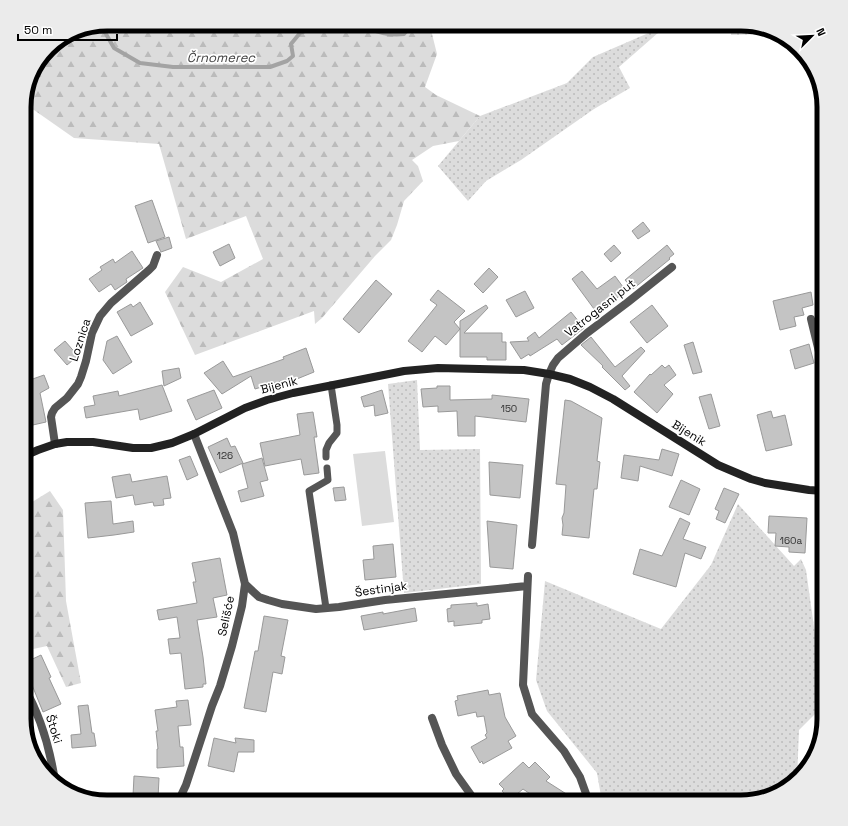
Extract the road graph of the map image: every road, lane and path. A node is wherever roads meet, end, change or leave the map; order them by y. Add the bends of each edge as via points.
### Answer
1 (157, 255) dead end
2 (672, 267) dead end
3 (811, 319) dead end
4 (817, 343) edge
5 (549, 374) junction
6 (331, 385) junction
7 (194, 434) junction
8 (55, 444) junction
9 (31, 453) edge
10 (326, 458) dead end
11 (327, 468) dead end
12 (817, 491) edge
13 (532, 545) dead end
14 (528, 576) dead end
15 (245, 584) junction
16 (527, 586) junction
17 (326, 608) junction
18 (31, 702) edge
19 (432, 718) dead end
20 (53, 772) edge
21 (181, 795) edge
22 (471, 795) edge
23 (586, 795) edge

1 - 8 street, Loznica via 153,266 100,316 92,333 78,384 52,413
2 - 5 street, Vatrogasni put via 568,349 558,358
3 - 4 street
5 - 6 main road, Bijenik via 524,370 438,368 404,371
5 - 12 main road, Bijenik via 570,379 613,399 718,465 751,480
5 - 13 street
6 - 7 main road, Bijenik via 267,400 245,408
6 - 10 lane via 337,433 329,443
7 - 8 main road, Bijenik via 151,448 93,442
7 - 15 street, Selišće via 233,533
8 - 9 main road, Bijenik
11 - 17 lane via 328,480 309,491
14 - 16 street
15 - 17 street, Šestinjak via 259,597 268,600 309,608
15 - 21 street, Selišće via 242,606 220,686
16 - 17 street, Šestinjak
16 - 23 street via 523,685 532,714 564,751 580,777
18 - 20 street, Štoki via 40,723
19 - 22 street via 456,774

